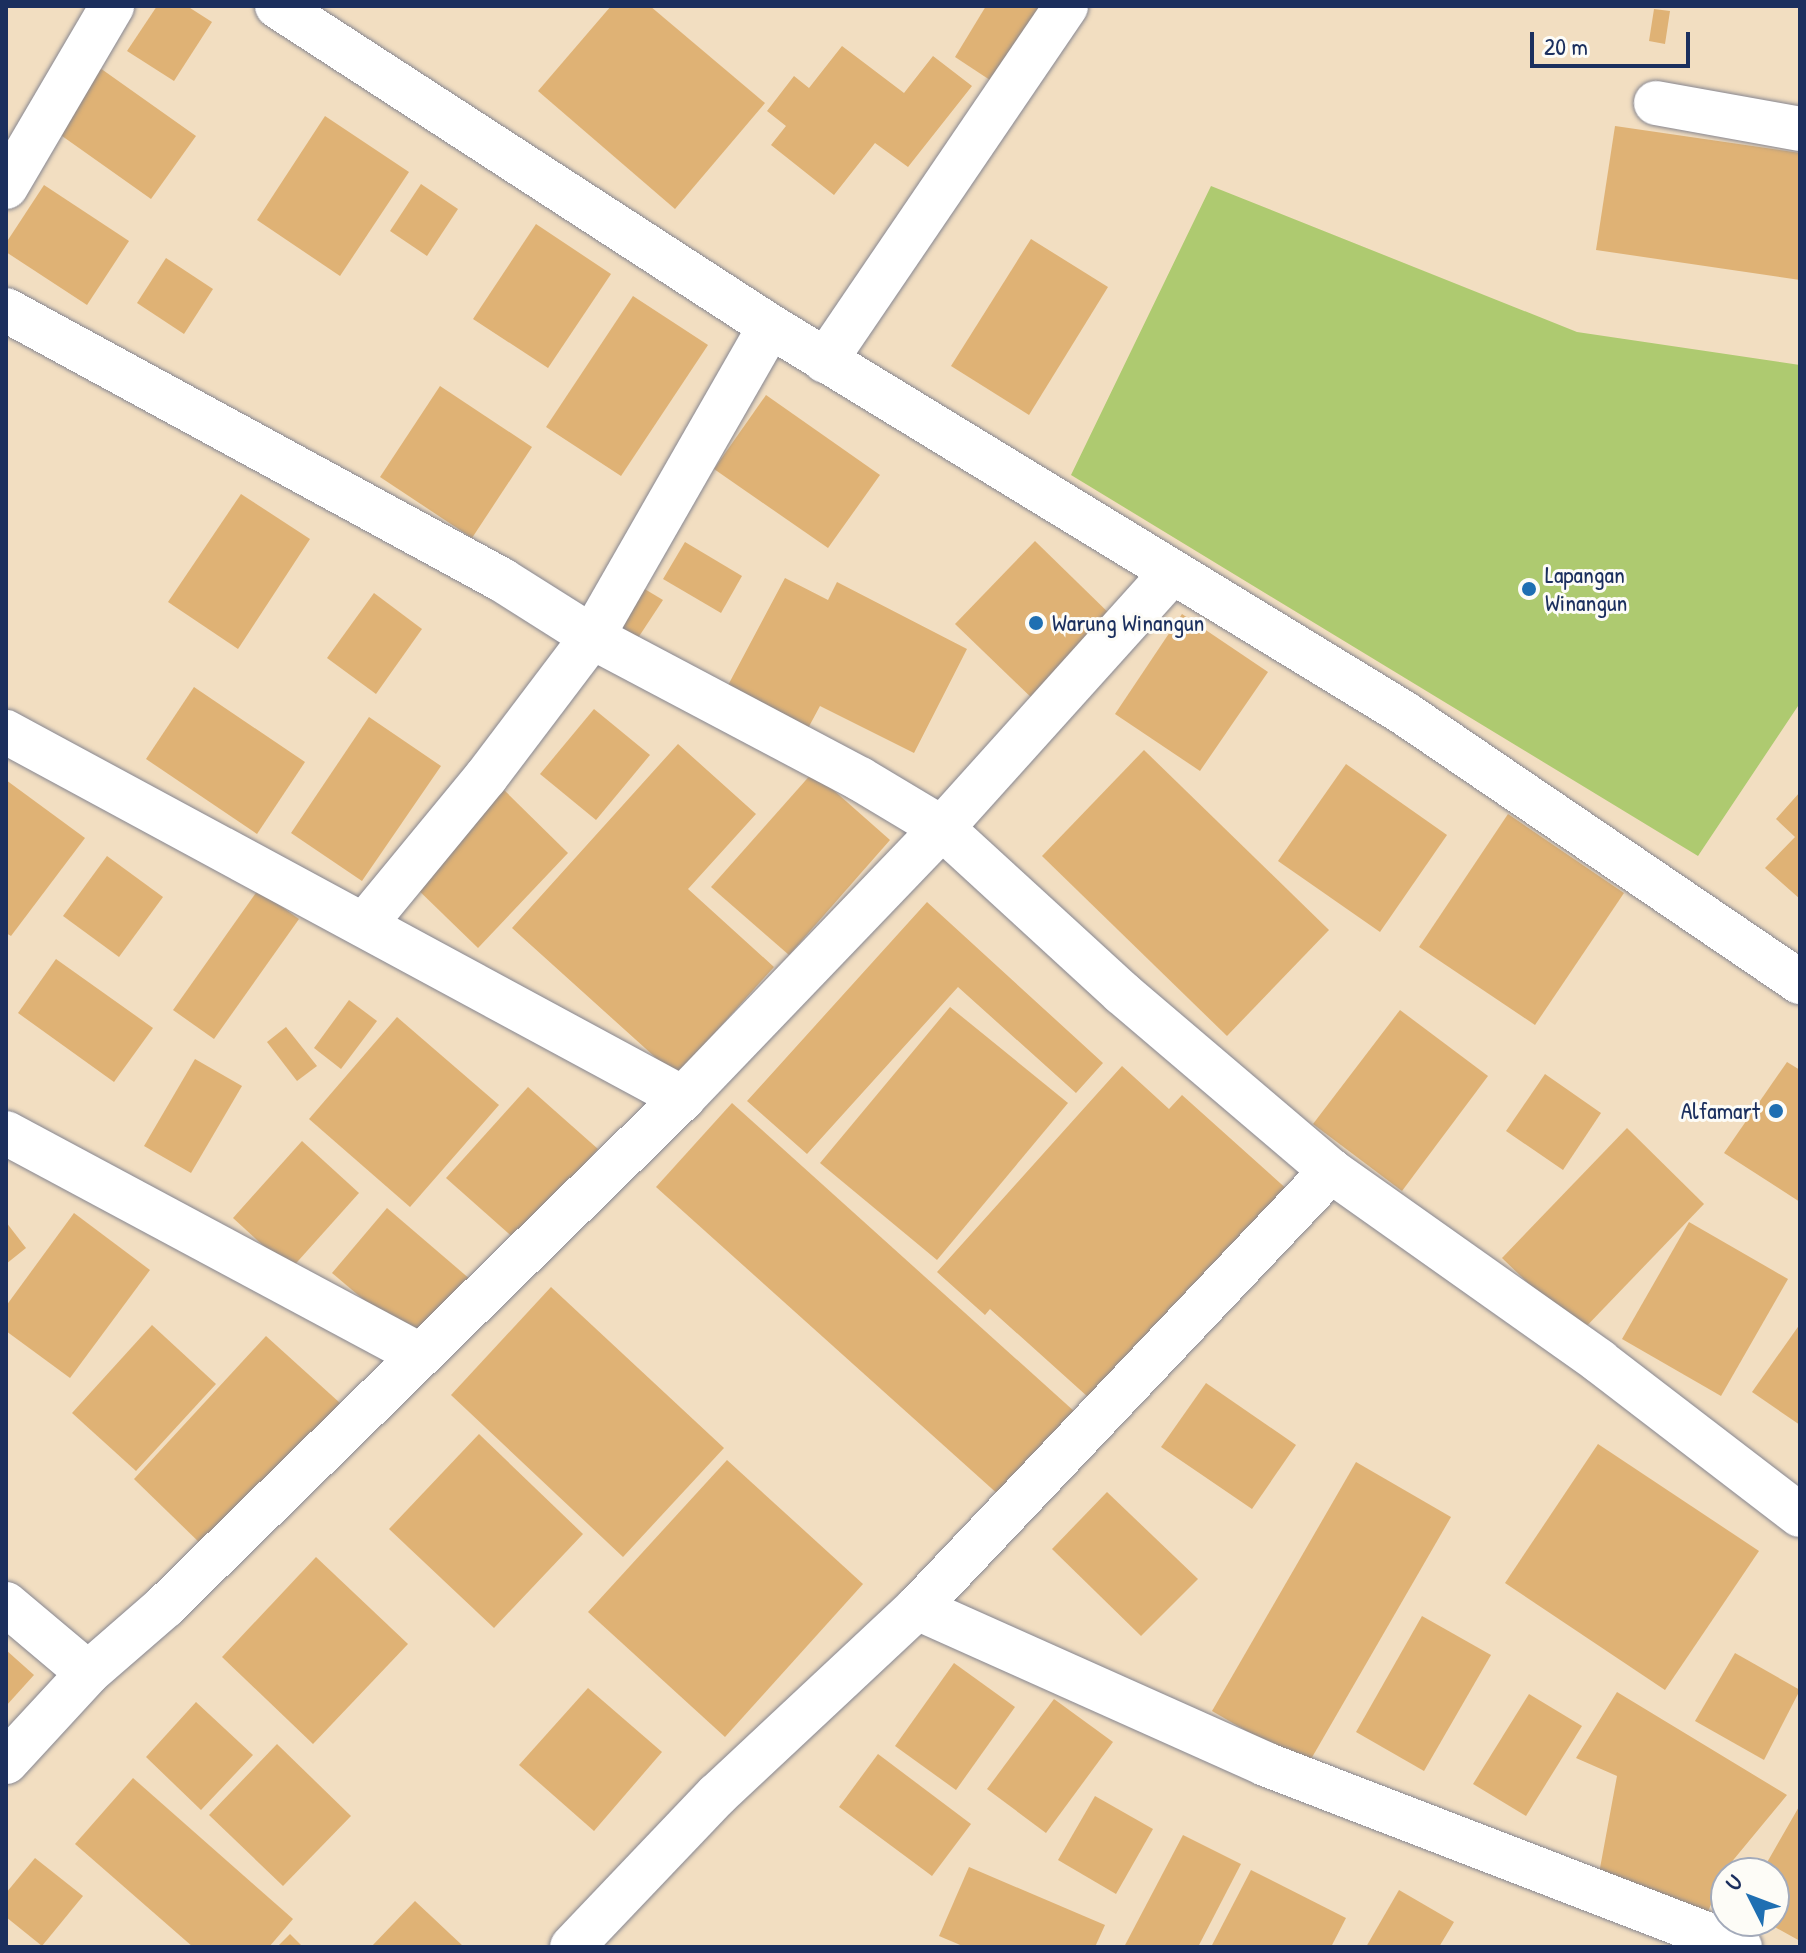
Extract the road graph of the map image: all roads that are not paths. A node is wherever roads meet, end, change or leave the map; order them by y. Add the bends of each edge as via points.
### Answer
1 (112, 6) edge
2 (277, 6) edge
3 (1066, 6) edge
4 (1656, 103) dead end
5 (1800, 129) edge
6 (6, 187) edge
7 (6, 310) edge
8 (770, 326) junction
9 (825, 361) junction
10 (1172, 573) junction
11 (592, 637) junction
12 (6, 732) edge
13 (942, 828) junction
14 (364, 925) junction
15 (1800, 982) edge
16 (683, 1098) junction
17 (6, 1133) edge
18 (1331, 1171) junction
19 (419, 1354) junction
20 (1800, 1515) edge
21 (6, 1604) edge
22 (917, 1608) junction
23 (88, 1673) junction
24 (6, 1762) edge
25 (572, 1947) edge
26 (1740, 1947) edge

1 - 6 street
2 - 8 street
3 - 9 street
4 - 5 street
7 - 11 street via 502,580
8 - 9 street
8 - 11 street
9 - 10 street
10 - 13 street
10 - 15 street via 1404,713
11 - 13 street
11 - 14 street
12 - 14 street
13 - 16 street
13 - 18 street via 1133,1002
14 - 16 street
16 - 19 street
17 - 19 street
18 - 20 street via 1599,1361
18 - 22 street
19 - 23 street via 176,1595
21 - 23 street
22 - 25 street via 717,1795
22 - 26 street via 1265,1764
23 - 24 street

